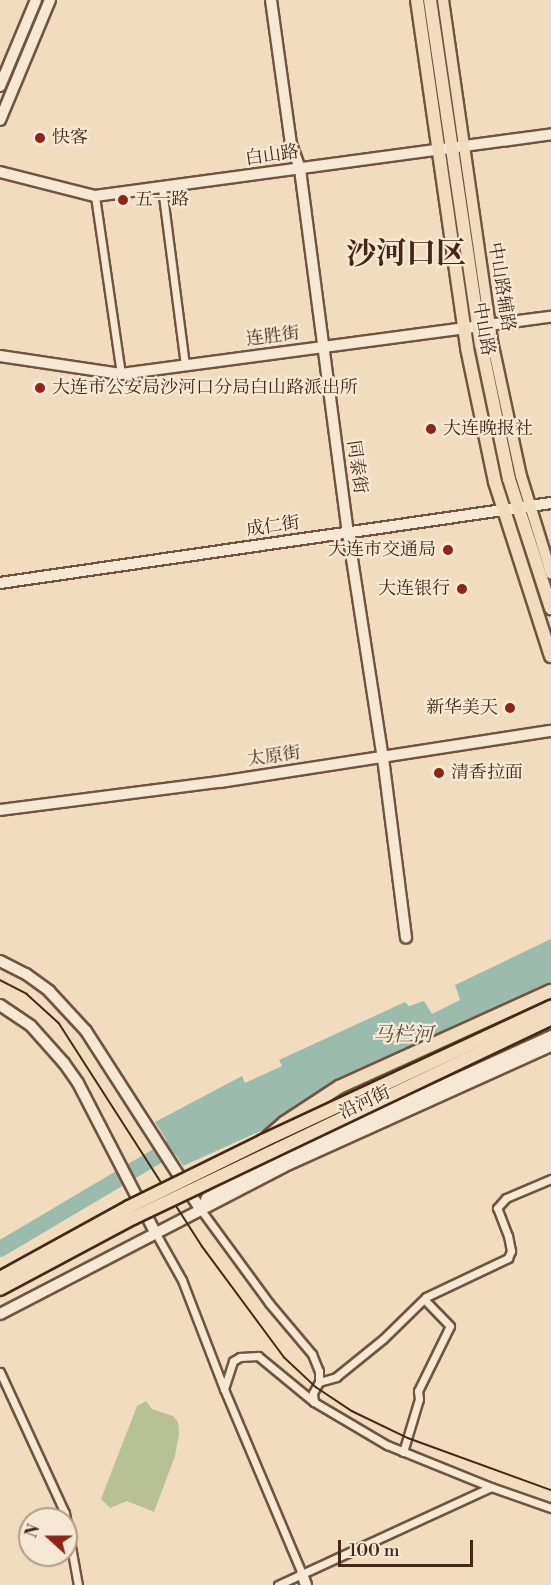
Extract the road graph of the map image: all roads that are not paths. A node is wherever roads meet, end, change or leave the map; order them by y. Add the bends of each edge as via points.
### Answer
1 (36, 0) edge
2 (50, 0) edge
3 (271, 0) edge
4 (417, 0) edge
5 (430, 0) edge
6 (443, 0) edge
7 (0, 86) edge
8 (0, 120) edge
9 (551, 134) edge
10 (457, 147) junction
11 (438, 150) junction
12 (300, 169) junction
13 (0, 172) edge
14 (162, 188) junction
15 (95, 196) junction
16 (551, 317) edge
17 (484, 326) junction
18 (464, 328) junction
19 (323, 347) junction
20 (0, 356) edge
21 (185, 365) junction
22 (121, 374) junction
23 (551, 503) edge
24 (524, 507) junction
25 (503, 510) junction
26 (348, 533) junction
27 (551, 573) edge
28 (0, 583) edge
29 (551, 608) edge
30 (551, 656) edge
31 (551, 731) edge
32 (383, 758) junction
33 (0, 810) edge
34 (406, 938) dead end
35 (0, 961) edge
36 (551, 991) edge
37 (0, 1005) edge
38 (551, 1007) edge
39 (551, 1019) edge
40 (551, 1036) edge
41 (551, 1046) edge
42 (264, 1141) junction
43 (551, 1179) edge
44 (201, 1210) junction
45 (155, 1232) junction
46 (0, 1278) edge
47 (0, 1289) edge
48 (424, 1299) junction
49 (0, 1314) edge
50 (0, 1372) edge
51 (319, 1382) junction
52 (224, 1389) junction
53 (314, 1402) junction
54 (403, 1452) junction
55 (491, 1487) junction
56 (551, 1508) edge
57 (302, 1574) junction
58 (78, 1585) edge
59 (278, 1585) edge
60 (306, 1585) edge

1 - 7 street
2 - 8 street
3 - 12 street, 同泰街 via 291,144
4 - 11 highway, 中山路
5 - 10 highway, 中山路
6 - 10 main road
9 - 10 street, 白山路
10 - 11 street, 白山路
10 - 17 highway, 中山路
11 - 12 street, 白山路
11 - 18 highway, 中山路
12 - 14 street, 白山路
12 - 19 street, 同泰街
13 - 15 street, 白山路
14 - 15 street, 白山路
14 - 21 street
15 - 22 street
16 - 17 street, 连胜街
17 - 18 street, 连胜街
17 - 24 highway, 中山路 via 509,479
18 - 19 street, 连胜街
18 - 25 highway, 中山路
19 - 21 street, 连胜街
19 - 26 street, 同泰街
20 - 22 street, 连胜街
21 - 22 street, 连胜街
23 - 24 street, 成仁街
24 - 25 street, 成仁街
24 - 27 main road
24 - 29 highway, 中山路
25 - 26 street, 成仁街
25 - 30 highway, 中山路
26 - 28 street, 成仁街
26 - 32 street, 同泰街
31 - 32 street, 太原街
32 - 33 street, 太原街
32 - 34 street, 同泰街
35 - 44 street via 41,985 86,1031
36 - 42 highway, bridge via 339,1087
37 - 45 street via 31,1026 78,1083
38 - 42 highway, bridge
39 - 47 highway, bridge via 133,1218
40 - 44 street, 沿河街 via 279,1160 207,1198
41 - 44 street, 沿河街 via 283,1167
42 - 46 highway, bridge via 129,1207
43 - 48 street via 506,1198 497,1208 510,1244 508,1258
44 - 45 street, 沿河街
44 - 51 street via 312,1354
45 - 49 street, 沿河街
45 - 52 street via 182,1280
48 - 51 street via 336,1377
48 - 54 street via 450,1326 418,1391
50 - 58 street via 65,1513
51 - 53 street via 313,1393
52 - 53 street via 233,1361 250,1355 266,1361
52 - 57 street
53 - 54 street
54 - 55 street
55 - 56 street
55 - 57 street
57 - 59 street
57 - 60 street

